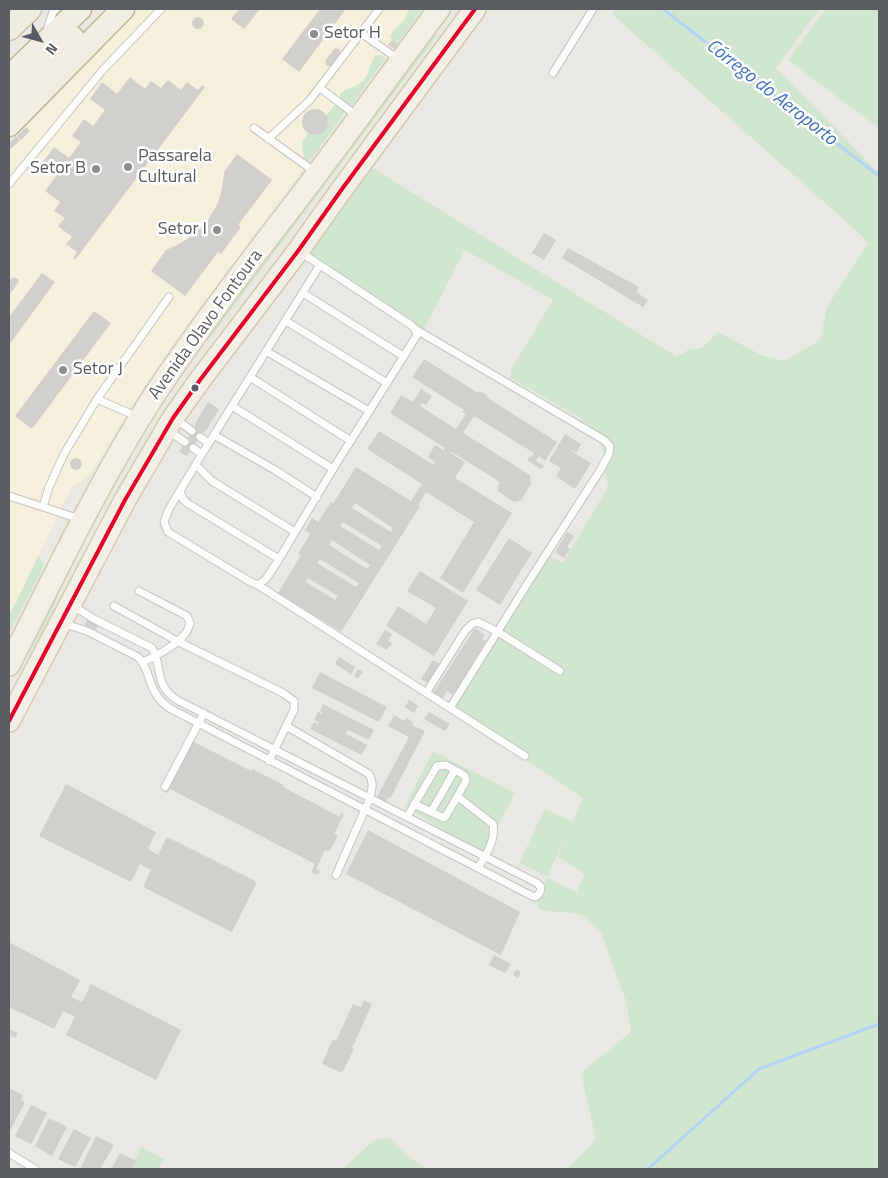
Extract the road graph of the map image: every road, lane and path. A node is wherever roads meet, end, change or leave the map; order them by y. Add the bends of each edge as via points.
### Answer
1 (29, 9) edge
2 (56, 9) edge
3 (80, 9) edge
4 (103, 9) edge
5 (123, 9) edge
6 (161, 9) edge
7 (379, 9) edge
8 (440, 9) edge
9 (593, 9) edge
10 (471, 10) edge
11 (10, 28) edge
12 (361, 33) junction
13 (43, 44) junction
14 (401, 61) junction
15 (553, 73) dead end
16 (9, 77) edge
17 (320, 88) junction
18 (9, 99) edge
19 (359, 117) junction
20 (9, 125) edge
21 (254, 128) dead end
22 (268, 139) junction
23 (317, 174) junction
24 (9, 184) edge
25 (298, 251) junction
26 (320, 265) junction
27 (302, 293) junction
28 (169, 297) dead end
29 (286, 321) junction
30 (415, 329) junction
31 (266, 351) junction
32 (403, 356) junction
33 (167, 376) junction
34 (250, 377) junction
35 (387, 383) junction
36 (97, 399) junction
37 (232, 406) junction
38 (369, 411) junction
39 (141, 418) junction
40 (170, 424) junction
41 (192, 431) dead end
42 (214, 435) junction
43 (200, 437) dead end
44 (351, 441) junction
45 (185, 442) dead end
46 (209, 443) junction
47 (193, 448) dead end
48 (202, 454) junction
49 (196, 465) junction
50 (333, 469) junction
51 (180, 491) junction
52 (9, 496) edge
53 (316, 496) junction
54 (43, 508) junction
55 (82, 520) junction
56 (295, 532) junction
57 (279, 559) junction
58 (258, 585) junction
59 (139, 591) dead end
60 (70, 603) junction
61 (114, 606) dead end
62 (60, 622) junction
63 (498, 632) junction
64 (177, 641) junction
65 (156, 656) junction
66 (143, 662) junction
67 (9, 665) edge
68 (560, 670) dead end
69 (426, 693) junction
70 (450, 708) junction
71 (204, 713) junction
72 (9, 721) edge
73 (198, 724) junction
74 (286, 726) junction
75 (238, 730) junction
76 (231, 741) junction
77 (275, 749) junction
78 (526, 756) dead end
79 (269, 761) junction
80 (455, 770) junction
81 (165, 787) dead end
82 (458, 796) junction
83 (370, 798) junction
84 (414, 804) junction
85 (365, 810) junction
86 (431, 812) junction
87 (407, 817) junction
88 (484, 857) junction
89 (478, 868) junction
90 (336, 875) dead end
91 (9, 1153) edge
92 (35, 1169) edge

1 - 11 highway
2 - 13 lane
3 - 13 highway
4 - 18 highway
5 - 20 highway
6 - 24 lane via 102,71
7 - 12 lane
8 - 14 main road, Avenida Olavo Fontoura
9 - 15 lane
10 - 25 main road, Avenida Olavo Fontoura
12 - 14 lane
12 - 17 lane
13 - 16 highway
14 - 19 main road, Avenida Olavo Fontoura
17 - 19 lane
17 - 22 lane
19 - 23 main road, Avenida Olavo Fontoura
21 - 22 lane
22 - 23 lane
23 - 33 main road, Avenida Olavo Fontoura
25 - 26 lane
25 - 40 main road, Avenida Olavo Fontoura
26 - 27 lane
26 - 30 lane
27 - 29 lane
27 - 32 lane
28 - 36 lane
29 - 31 lane
29 - 35 lane
30 - 32 lane via 417,335
30 - 63 lane via 610,446 601,469
31 - 34 lane
31 - 38 lane
32 - 35 lane
33 - 39 main road, Avenida Olavo Fontoura
33 - 40 main road via 162,403
34 - 37 lane
34 - 44 lane
35 - 38 lane
36 - 39 lane
36 - 54 lane via 55,472
37 - 42 lane
37 - 50 lane
38 - 44 lane
39 - 55 main road, Avenida Olavo Fontoura
40 - 41 lane
40 - 45 lane
40 - 60 main road, Avenida Olavo Fontoura via 124,500
42 - 46 lane
42 - 53 lane
43 - 46 lane
44 - 50 lane
46 - 48 lane
47 - 48 lane
48 - 49 lane
49 - 51 lane
49 - 56 lane via 212,480
50 - 53 lane
51 - 57 lane via 187,503
51 - 58 lane via 164,522 168,532
52 - 54 lane
53 - 56 lane
54 - 55 lane
55 - 67 main road, Avenida Olavo Fontoura
56 - 57 lane
57 - 58 lane
58 - 69 lane
59 - 64 lane via 187,616 190,622 188,629
60 - 62 main road, Avenida Olavo Fontoura
60 - 65 lane via 152,648
61 - 64 lane
62 - 66 lane via 87,631
62 - 72 main road, Avenida Olavo Fontoura
63 - 68 lane
63 - 69 lane via 478,622 472,624
63 - 70 lane
64 - 65 lane
64 - 74 lane via 289,696 294,701 294,710
65 - 66 lane
65 - 71 lane via 162,686 168,694
66 - 73 lane via 154,693 161,701
69 - 70 lane
70 - 78 lane
71 - 73 lane
71 - 75 lane
73 - 76 lane
73 - 81 lane
74 - 77 lane
74 - 83 lane via 369,774 373,784
75 - 76 lane
75 - 77 lane
76 - 79 lane
77 - 79 lane
77 - 83 lane
79 - 85 lane
80 - 82 lane via 466,779
80 - 84 lane via 446,765 437,766
80 - 86 lane
82 - 86 lane via 444,818
82 - 88 lane via 493,824 494,836
83 - 85 lane
83 - 87 lane
84 - 86 lane
84 - 87 lane
85 - 89 lane
85 - 90 lane
87 - 88 lane
88 - 89 lane
88 - 89 lane via 537,883 541,887 538,896
91 - 92 lane

